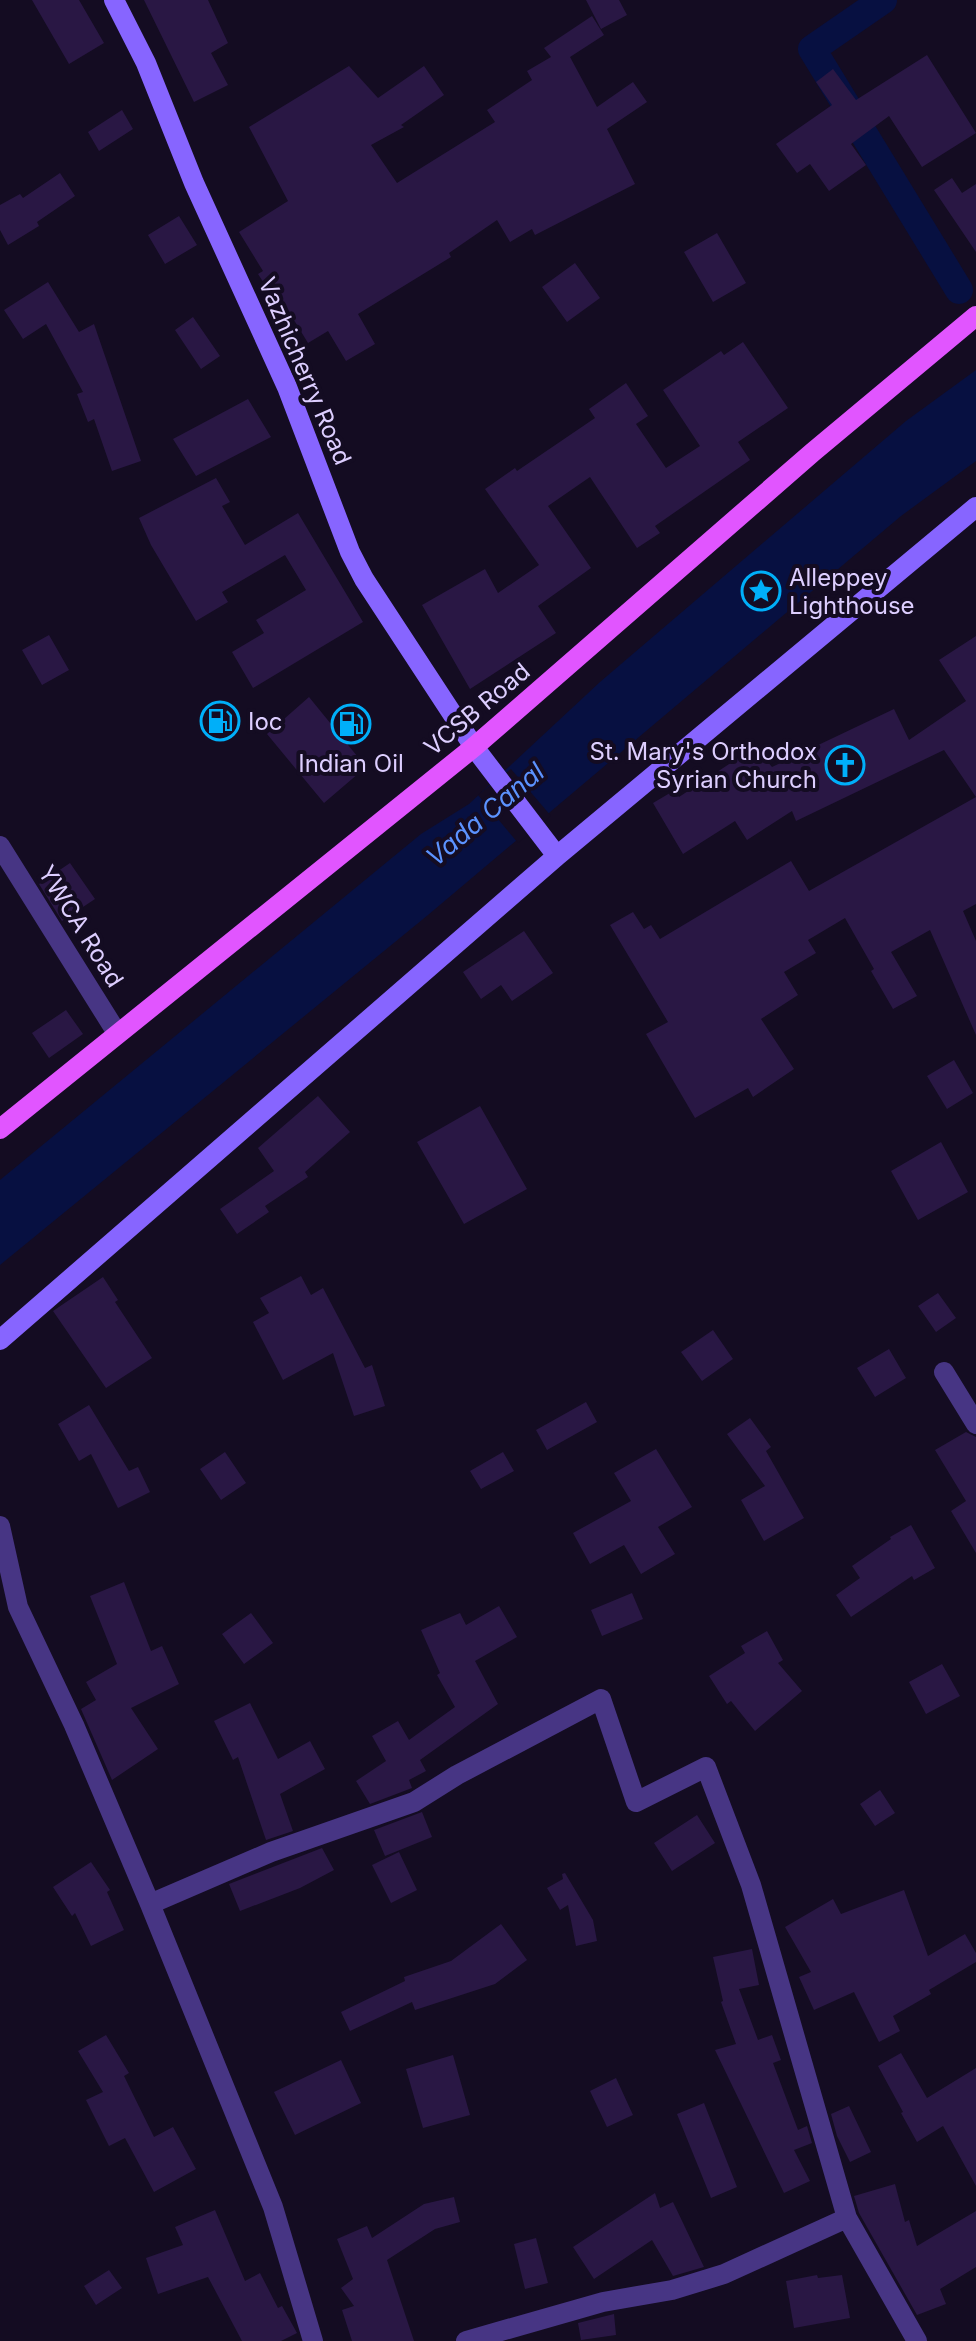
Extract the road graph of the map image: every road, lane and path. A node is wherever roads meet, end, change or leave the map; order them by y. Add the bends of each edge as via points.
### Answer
1 (114, 0) edge
2 (976, 316) edge
3 (976, 507) edge
4 (474, 747) junction
5 (0, 846) edge
6 (557, 856) junction
7 (117, 1033) junction
8 (0, 1129) edge
9 (0, 1340) edge
10 (944, 1372) dead end
11 (976, 1424) edge
12 (0, 1526) edge
13 (150, 1904) junction
14 (847, 2218) junction
15 (313, 2341) edge
16 (466, 2341) edge
17 (917, 2341) edge

1 - 4 main road, Vazhicherry Road via 287,387 350,552
2 - 4 main road, VCSB Road
3 - 6 main road
4 - 6 main road, Vazhicherry Road
4 - 7 main road, VCSB Road
5 - 7 street, YWCA Road
6 - 9 main road
7 - 8 main road, VCSB Road
10 - 11 street
12 - 13 street via 18,1607
13 - 14 street via 271,1852 414,1802 601,1699 636,1802 706,1767 751,1885
13 - 15 street via 273,2207
14 - 16 street via 724,2274
14 - 17 street

